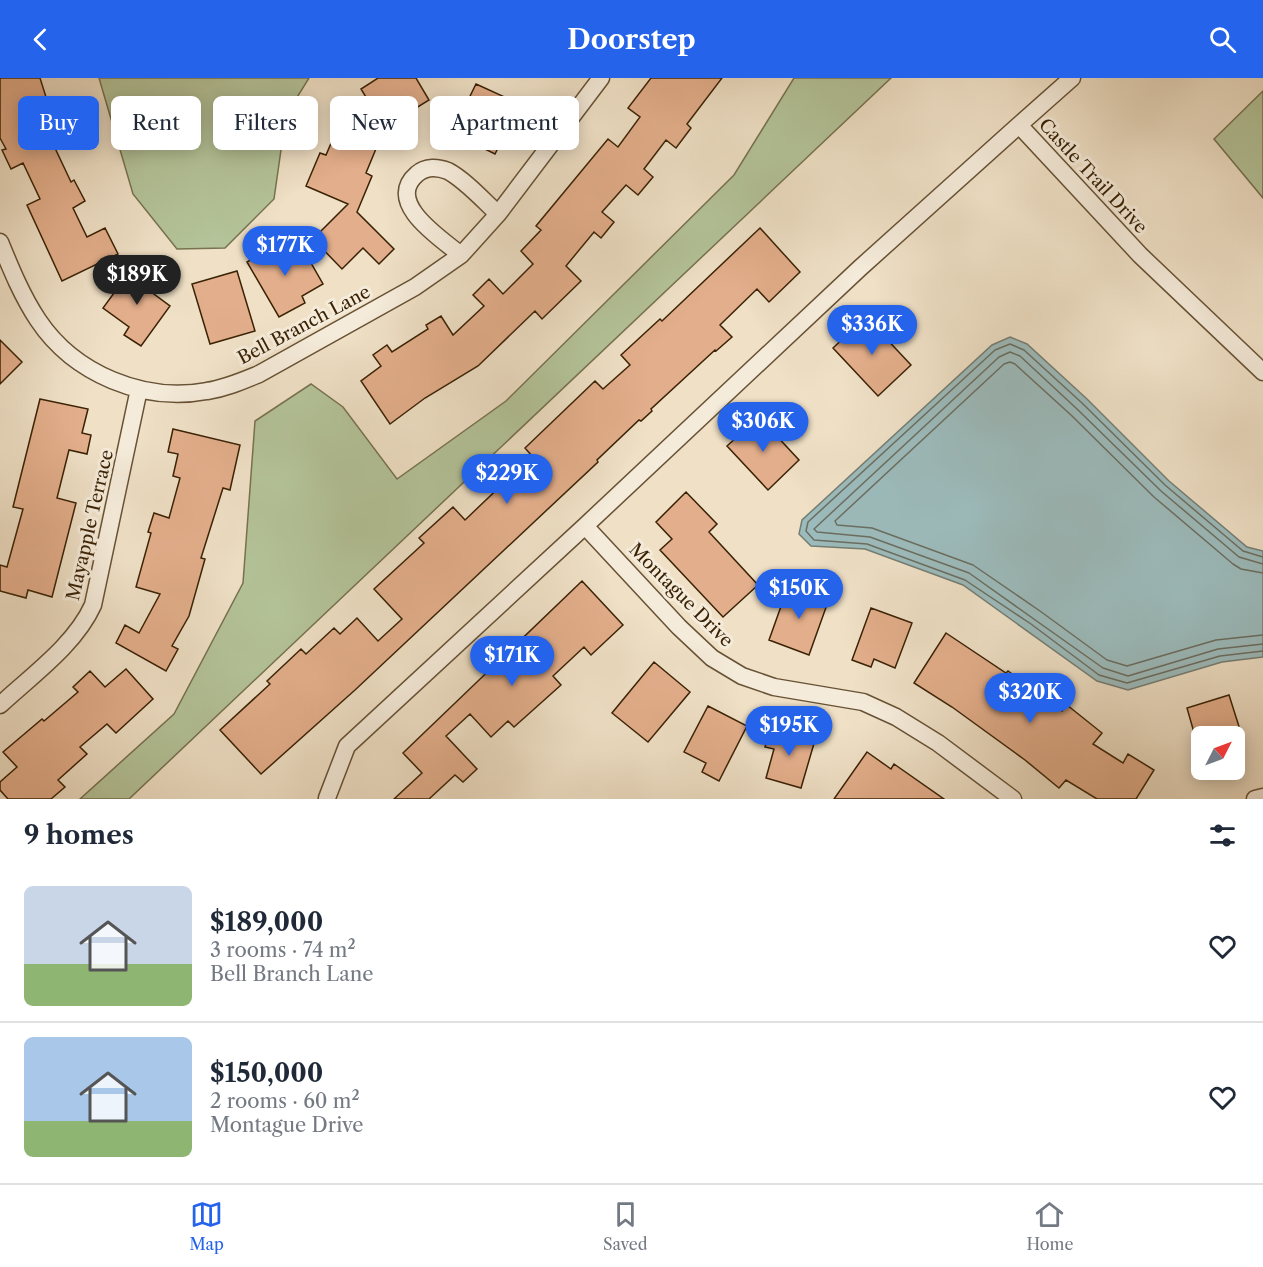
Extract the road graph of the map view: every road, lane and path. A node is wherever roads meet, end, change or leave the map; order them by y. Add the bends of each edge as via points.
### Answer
1 (601, 78) edge
2 (1072, 78) edge
3 (1019, 125) junction
4 (498, 214) junction
5 (0, 242) edge
6 (461, 255) junction
7 (4, 263) edge
8 (1263, 372) edge
9 (139, 389) junction
10 (585, 526) junction
11 (0, 705) edge
12 (1263, 797) edge
13 (327, 798) edge
14 (1013, 799) edge
15 (1255, 799) edge

1 - 4 street, Bell Branch Lane
2 - 3 street
3 - 8 street, Castle Trail Drive via 1140,255
3 - 10 street, Castle Trail Drive
4 - 6 street, Bell Branch Lane
4 - 6 street via 448,172 431,167 419,172 410,182 406,196 411,210
5 - 7 street, Bell Branch Lane
6 - 9 street, Bell Branch Lane via 415,287 259,374 195,393
7 - 9 street, Bell Branch Lane via 40,322 58,343 102,376
9 - 11 street, Mayapple Terrace via 93,605 86,621
10 - 13 street, Castle Trail Drive via 347,746
10 - 14 street, Montague Drive via 712,658 742,676 774,687 863,702 896,717
12 - 15 street

